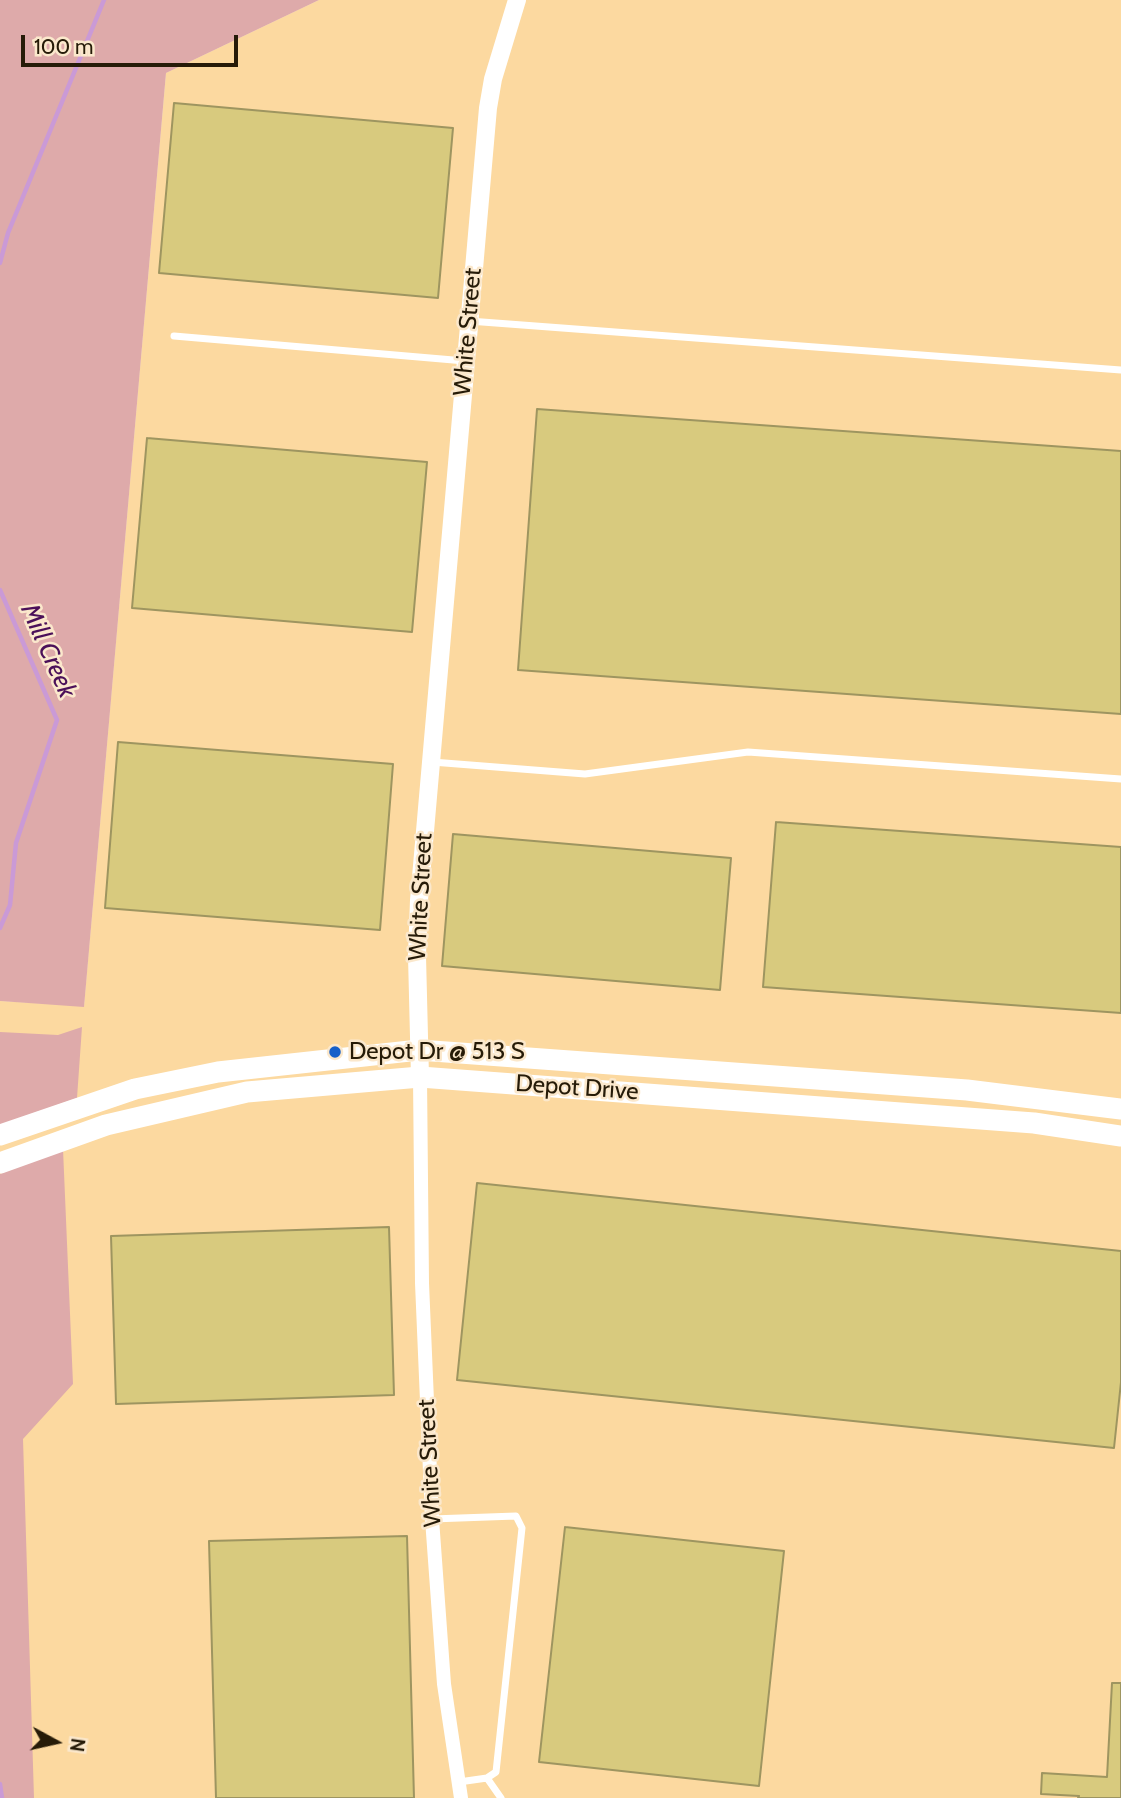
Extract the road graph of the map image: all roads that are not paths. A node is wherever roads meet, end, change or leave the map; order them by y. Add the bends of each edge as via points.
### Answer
1 (517, 0) edge
2 (469, 321) junction
3 (174, 336) dead end
4 (465, 362) junction
5 (1121, 370) edge
6 (430, 762) junction
7 (1121, 779) edge
8 (419, 1050) junction
9 (420, 1077) junction
10 (1121, 1109) edge
11 (0, 1135) edge
12 (1121, 1136) edge
13 (0, 1163) edge
14 (432, 1519) junction
15 (487, 1778) junction
16 (459, 1782) junction
17 (461, 1798) edge
18 (501, 1798) edge

1 - 2 street, White Street via 488,108
2 - 4 street, White Street
2 - 5 lane
3 - 4 lane
4 - 6 street, White Street
6 - 7 lane via 585,774 748,752
6 - 8 street, White Street via 419,900
8 - 9 street, White Street
8 - 10 main road, Depot Drive via 967,1090
8 - 11 main road, Depot Drive via 218,1072 135,1090
9 - 12 main road, Depot Drive via 1021,1122
9 - 13 main road, Depot Drive via 247,1092 106,1125
9 - 14 street, White Street via 422,1283
14 - 15 lane via 516,1516 522,1528 496,1772
14 - 16 street, White Street via 444,1684
15 - 16 lane
15 - 18 lane
16 - 17 street, White Street

